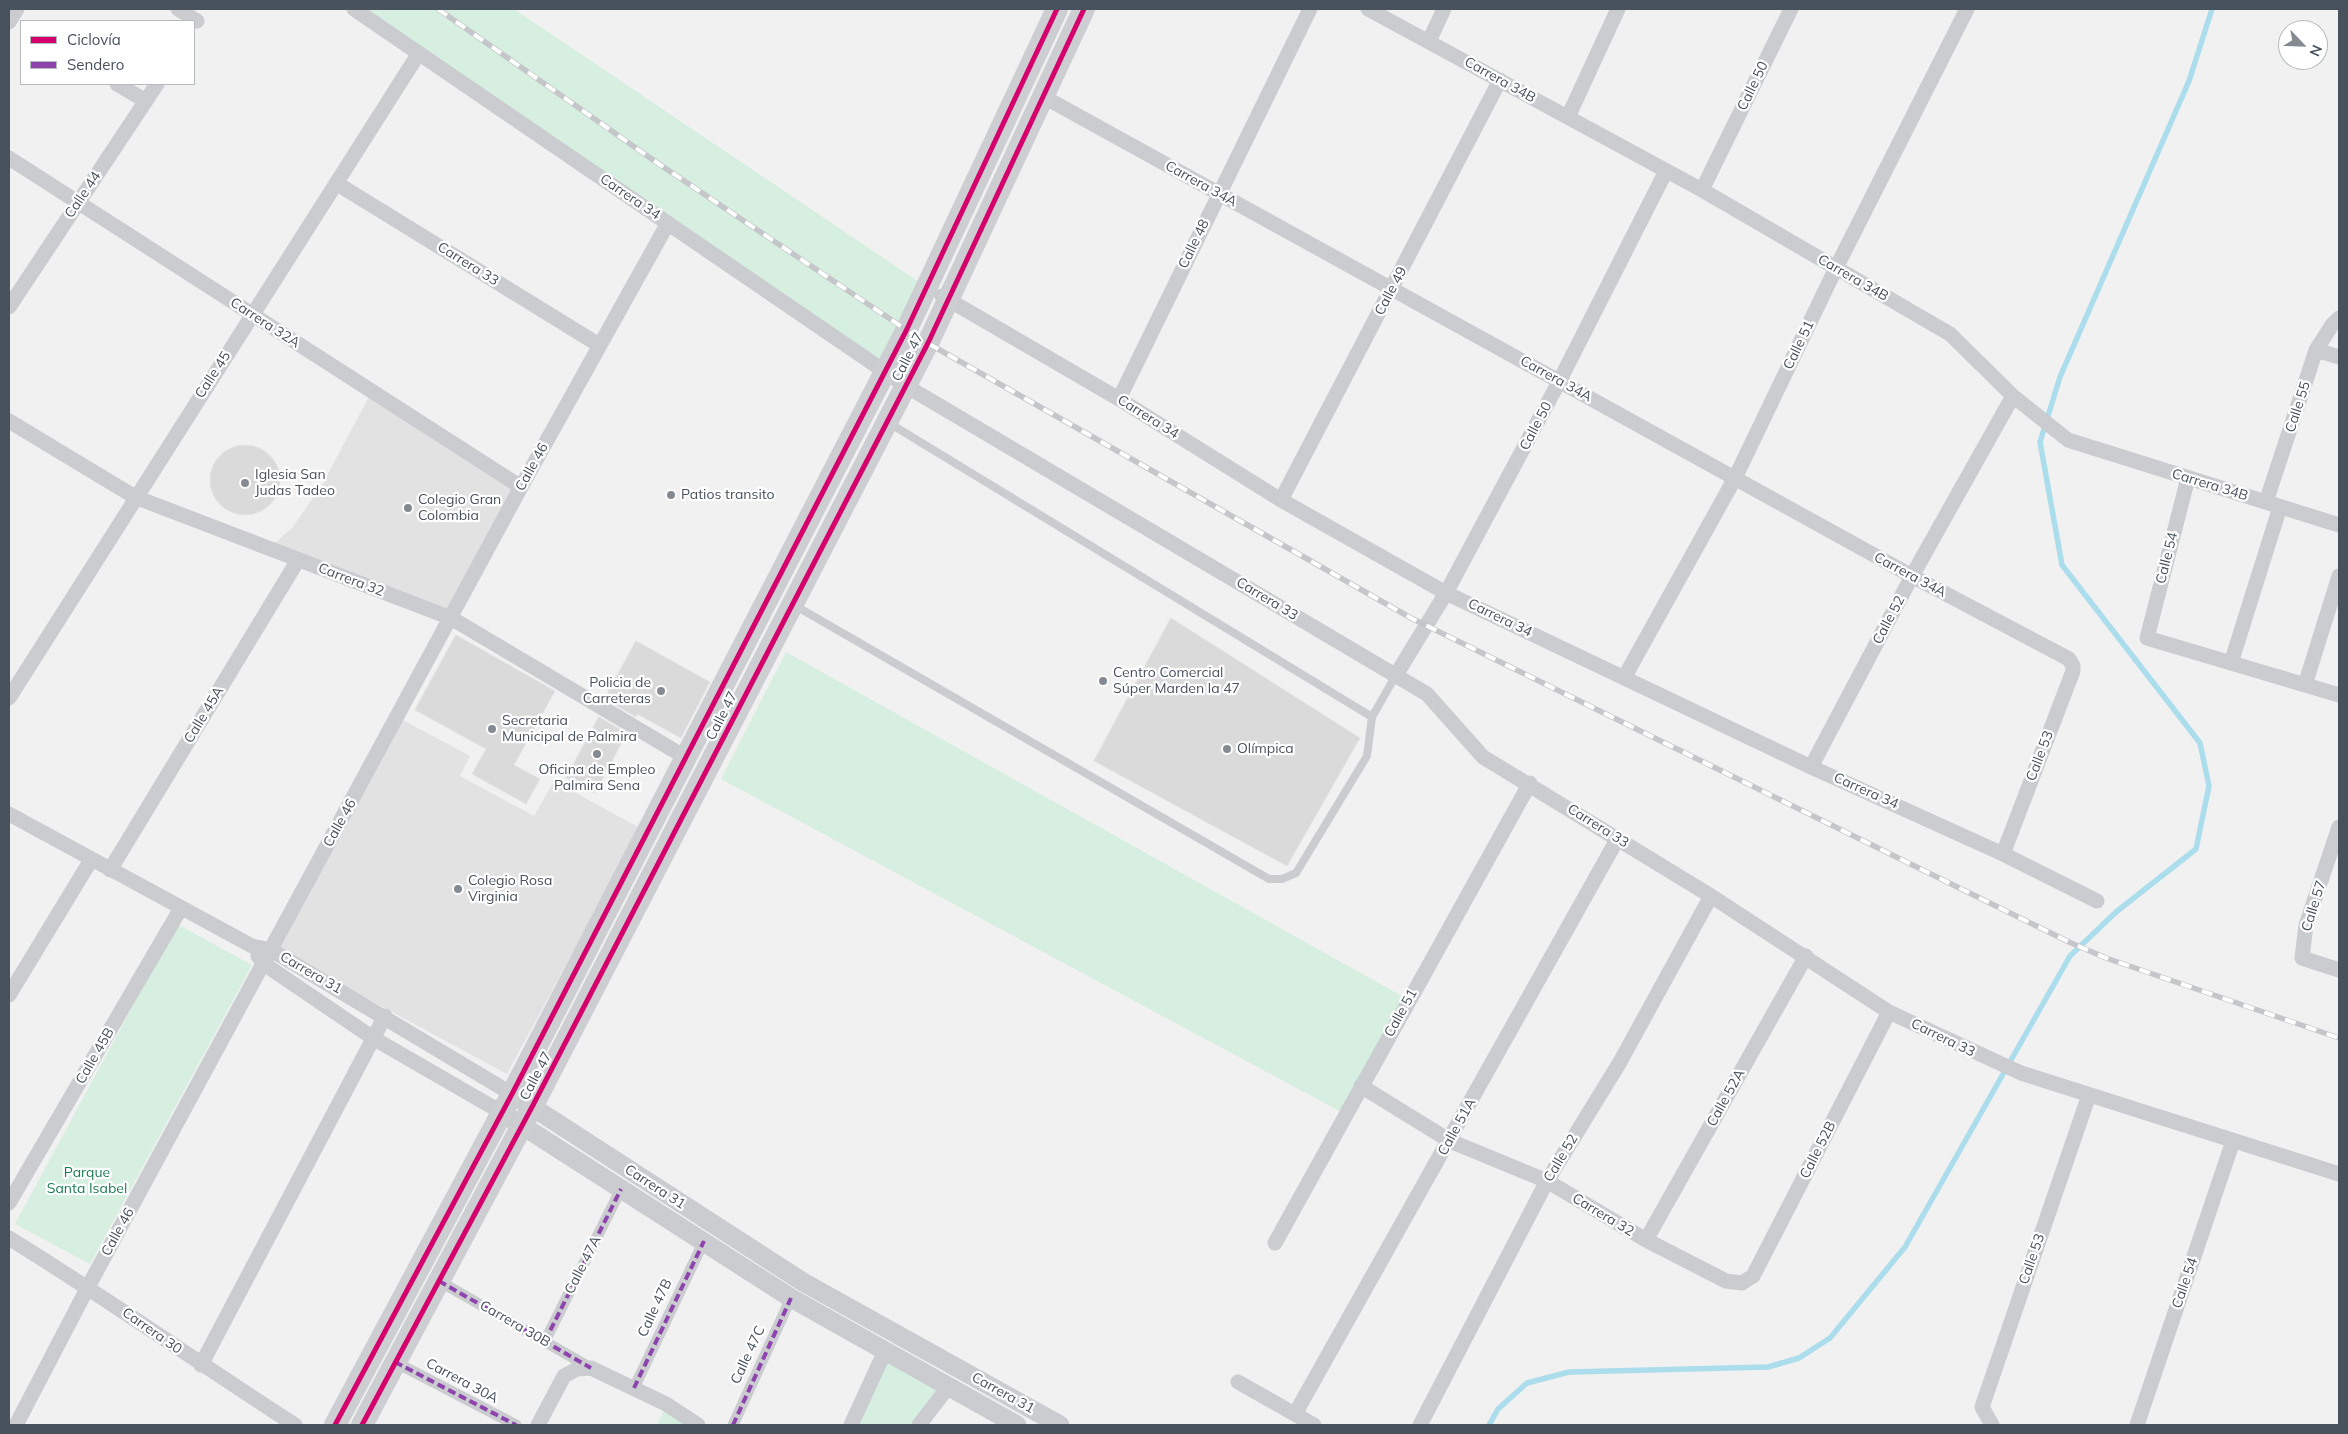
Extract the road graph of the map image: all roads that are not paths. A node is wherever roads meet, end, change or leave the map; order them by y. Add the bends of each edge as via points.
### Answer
1 (17, 9) edge
2 (178, 9) edge
3 (354, 9) edge
4 (1057, 9) edge
5 (1084, 9) edge
6 (1310, 9) edge
7 (1368, 9) edge
8 (1444, 9) edge
9 (1618, 9) edge
10 (1790, 9) edge
11 (1967, 9) edge
12 (198, 18) edge
13 (9, 22) edge
14 (20, 28) edge
15 (1428, 41) junction
16 (419, 53) junction
17 (1500, 80) junction
18 (119, 85) edge
19 (156, 85) edge
20 (1044, 97) junction
21 (146, 101) junction
22 (1568, 117) junction
23 (9, 158) edge
24 (1666, 171) junction
25 (336, 184) junction
26 (1702, 190) junction
27 (1218, 194) junction
28 (78, 202) junction
29 (668, 223) junction
30 (1836, 268) junction
31 (928, 288) junction
32 (1392, 289) junction
33 (949, 300) junction
34 (9, 307) edge
35 (252, 315) junction
36 (2339, 318) edge
37 (599, 345) junction
38 (2316, 350) junction
39 (2339, 357) edge
40 (885, 371) junction
41 (1560, 380) junction
42 (906, 386) junction
43 (2013, 396) junction
44 (1120, 399) junction
45 (9, 420) edge
46 (887, 422) junction
47 (1735, 478) junction
48 (2188, 478) junction
49 (520, 487) junction
50 (135, 497) junction
51 (1281, 500) junction
52 (2273, 504) junction
53 (2339, 525) edge
54 (298, 560) junction
55 (1912, 576) junction
56 (2339, 576) edge
57 (1446, 592) junction
58 (792, 604) junction
59 (451, 618) junction
60 (2068, 659) joint
61 (2231, 663) junction
62 (1396, 676) junction
63 (1624, 678) junction
64 (2305, 685) junction
65 (2339, 695) edge
66 (9, 698) edge
67 (1372, 717) junction
68 (685, 757) junction
69 (1811, 767) junction
70 (1530, 784) junction
71 (9, 814) edge
72 (2339, 827) edge
73 (1618, 838) junction
74 (2003, 854) junction
75 (91, 860) junction
76 (110, 870) junction
77 (1711, 896) junction
78 (2097, 901) dead end
79 (181, 908) junction
80 (252, 946) junction
81 (271, 950) junction
82 (1806, 956) junction
83 (264, 964) junction
84 (2339, 970) edge
85 (9, 995) edge
86 (1889, 1012) junction
87 (385, 1016) junction
88 (373, 1038) junction
89 (1360, 1086) junction
90 (2089, 1095) junction
91 (506, 1103) junction
92 (527, 1116) junction
93 (1450, 1141) junction
94 (2233, 1141) junction
95 (2339, 1174) edge
96 (1547, 1181) junction
97 (621, 1189) junction
98 (9, 1203) edge
99 (697, 1215) junction
100 (688, 1231) junction
101 (9, 1238) edge
102 (1646, 1240) junction
103 (704, 1241) junction
104 (1275, 1243) dead end
105 (439, 1281) junction
106 (1742, 1283) joint
107 (88, 1287) junction
108 (791, 1298) junction
109 (545, 1341) junction
110 (885, 1351) junction
111 (395, 1362) junction
112 (201, 1365) junction
113 (584, 1369) junction
114 (1238, 1382) dead end
115 (949, 1386) junction
116 (634, 1388) junction
117 (1295, 1414) junction
118 (1991, 1424) edge
119 (16, 1425) edge
120 (294, 1425) edge
121 (335, 1425) edge
122 (362, 1425) edge
123 (516, 1425) edge
124 (538, 1425) edge
125 (698, 1425) edge
126 (733, 1425) edge
127 (851, 1425) edge
128 (919, 1425) edge
129 (1017, 1425) edge
130 (1060, 1425) edge
131 (1314, 1425) edge
132 (1420, 1425) edge
133 (2137, 1425) edge

1 - 13 street
2 - 12 street
3 - 16 street, Carrera 34
4 - 31 main road, Calle 47
5 - 20 main road, Calle 47
6 - 27 street, Calle 48
7 - 15 street, Carrera 34B
8 - 15 street
9 - 22 street
10 - 26 street, Calle 50
11 - 30 street, Calle 51
13 - 14 street
15 - 17 street, Carrera 34B
16 - 25 street, Calle 45
16 - 29 street, Carrera 34
17 - 22 street, Carrera 34B
17 - 32 street, Calle 49
18 - 21 street
19 - 21 street, Calle 44
20 - 27 street, Carrera 34A
20 - 33 main road, Calle 47
21 - 28 street, Calle 44
22 - 24 street, Carrera 34B
23 - 28 street, Carrera 32A
24 - 26 street, Carrera 34B
24 - 41 street, Calle 50
25 - 35 street, Calle 45
25 - 37 street, Carrera 33
26 - 30 street, Carrera 34B
27 - 32 street, Carrera 34A
27 - 44 street, Calle 48
28 - 34 street, Calle 44
28 - 35 street, Carrera 32A
29 - 37 street, Calle 46
29 - 40 street, Carrera 34
30 - 43 street, Carrera 34B via 1950,334
30 - 47 street, Calle 51
31 - 33 street, Carrera 34
31 - 40 main road, Calle 47
32 - 41 street, Carrera 34A
32 - 51 street, Calle 49
33 - 42 main road, Calle 47
33 - 44 street, Carrera 34
35 - 49 street, Carrera 32A
35 - 50 street, Calle 45
36 - 38 street, Calle 55
37 - 49 street, Calle 46
38 - 39 street
38 - 52 street, Calle 55
40 - 42 street, Carrera 34
40 - 68 main road, Calle 47
41 - 47 street, Carrera 34A
41 - 57 street, Calle 50
42 - 46 main road, Calle 47
42 - 62 street, Carrera 33
43 - 48 street, Carrera 34B via 2068,440
43 - 55 street, Calle 52
44 - 51 street, Carrera 34
45 - 50 street, Carrera 32
46 - 58 main road, Calle 47
46 - 67 lane
47 - 55 street, Carrera 34A
47 - 63 street, Calle 51
48 - 52 street, Carrera 34B
48 - 61 street, Calle 54 via 2147,638
49 - 59 street, Calle 46
50 - 54 street, Carrera 32
50 - 66 street, Calle 45
51 - 57 street, Carrera 34
52 - 53 street, Carrera 34B
52 - 61 street, Calle 55
54 - 59 street, Carrera 32
54 - 76 street, Calle 45A
55 - 60 street, Carrera 34A
55 - 69 street, Calle 52
56 - 64 street
57 - 62 street, Calle 50
57 - 63 street, Carrera 34
58 - 67 lane via 1269,879 1282,880 1296,873 1367,756
58 - 92 main road, Calle 47
59 - 68 street, Carrera 32
59 - 81 street, Calle 46
60 - 74 street, Calle 53 via 2073,671
61 - 64 street
62 - 67 lane
62 - 70 street, Carrera 33 via 1427,694 1483,757
63 - 69 street, Carrera 34
64 - 65 street
68 - 91 main road, Calle 47
69 - 74 street, Carrera 34
70 - 73 street, Carrera 33
70 - 89 street, Calle 51
71 - 75 street, Carrera 31
72 - 84 street, Calle 57 via 2306,925 2302,958
73 - 77 street, Carrera 33
73 - 93 street, Calle 51A
74 - 78 street, Carrera 34
75 - 76 street, Carrera 31
75 - 85 street
76 - 79 street, Carrera 31
77 - 82 street, Carrera 33
77 - 96 street, Calle 52 via 1620,1062
79 - 80 street, Carrera 31
79 - 98 street, Calle 45B
80 - 81 street, Carrera 31
80 - 83 street, Carrera 31
81 - 83 street, Calle 46
81 - 87 street, Carrera 31
82 - 86 street, Carrera 33
82 - 102 street, Calle 52A
83 - 88 street, Carrera 31
83 - 107 street, Calle 46
86 - 90 street, Carrera 33 via 2021,1073
86 - 106 street, Calle 52B via 1753,1276
87 - 88 street
87 - 91 street, Carrera 31
88 - 91 street, Carrera 31
88 - 112 street
89 - 93 street, Carrera 32
89 - 104 street, Calle 51
90 - 94 street, Carrera 33
90 - 118 street, Calle 53 via 1982,1407
91 - 92 street, Carrera 31
91 - 121 main road, Calle 47
92 - 97 street, Carrera 31
92 - 99 street, Carrera 31
92 - 105 main road, Calle 47
93 - 96 street, Carrera 32
93 - 117 street, Calle 51A
94 - 95 street, Carrera 33
94 - 133 street, Calle 54
96 - 102 street, Carrera 32
96 - 132 street, Calle 52
97 - 100 street, Carrera 31
97 - 109 street, Calle 47A
99 - 100 street via 690,1220
99 - 130 street, Carrera 31 via 803,1282
100 - 103 street, Carrera 31
101 - 107 street, Carrera 30
102 - 106 street, Carrera 32 via 1726,1281
103 - 108 street, Carrera 31
103 - 116 street, Calle 47B
105 - 109 street, Carrera 30B
105 - 111 main road, Calle 47
107 - 112 street, Carrera 30
107 - 119 street, Calle 46
108 - 110 street, Carrera 31
108 - 126 street, Calle 47C
109 - 113 street, Carrera 30B
110 - 115 street, Carrera 31
110 - 127 street
111 - 122 main road, Calle 47
111 - 123 street, Carrera 30A
112 - 120 street, Carrera 30
113 - 116 street, Carrera 30B
113 - 124 street via 564,1376
114 - 117 street
115 - 128 street
115 - 129 street, Carrera 31
116 - 125 street, Carrera 30B
117 - 131 street

